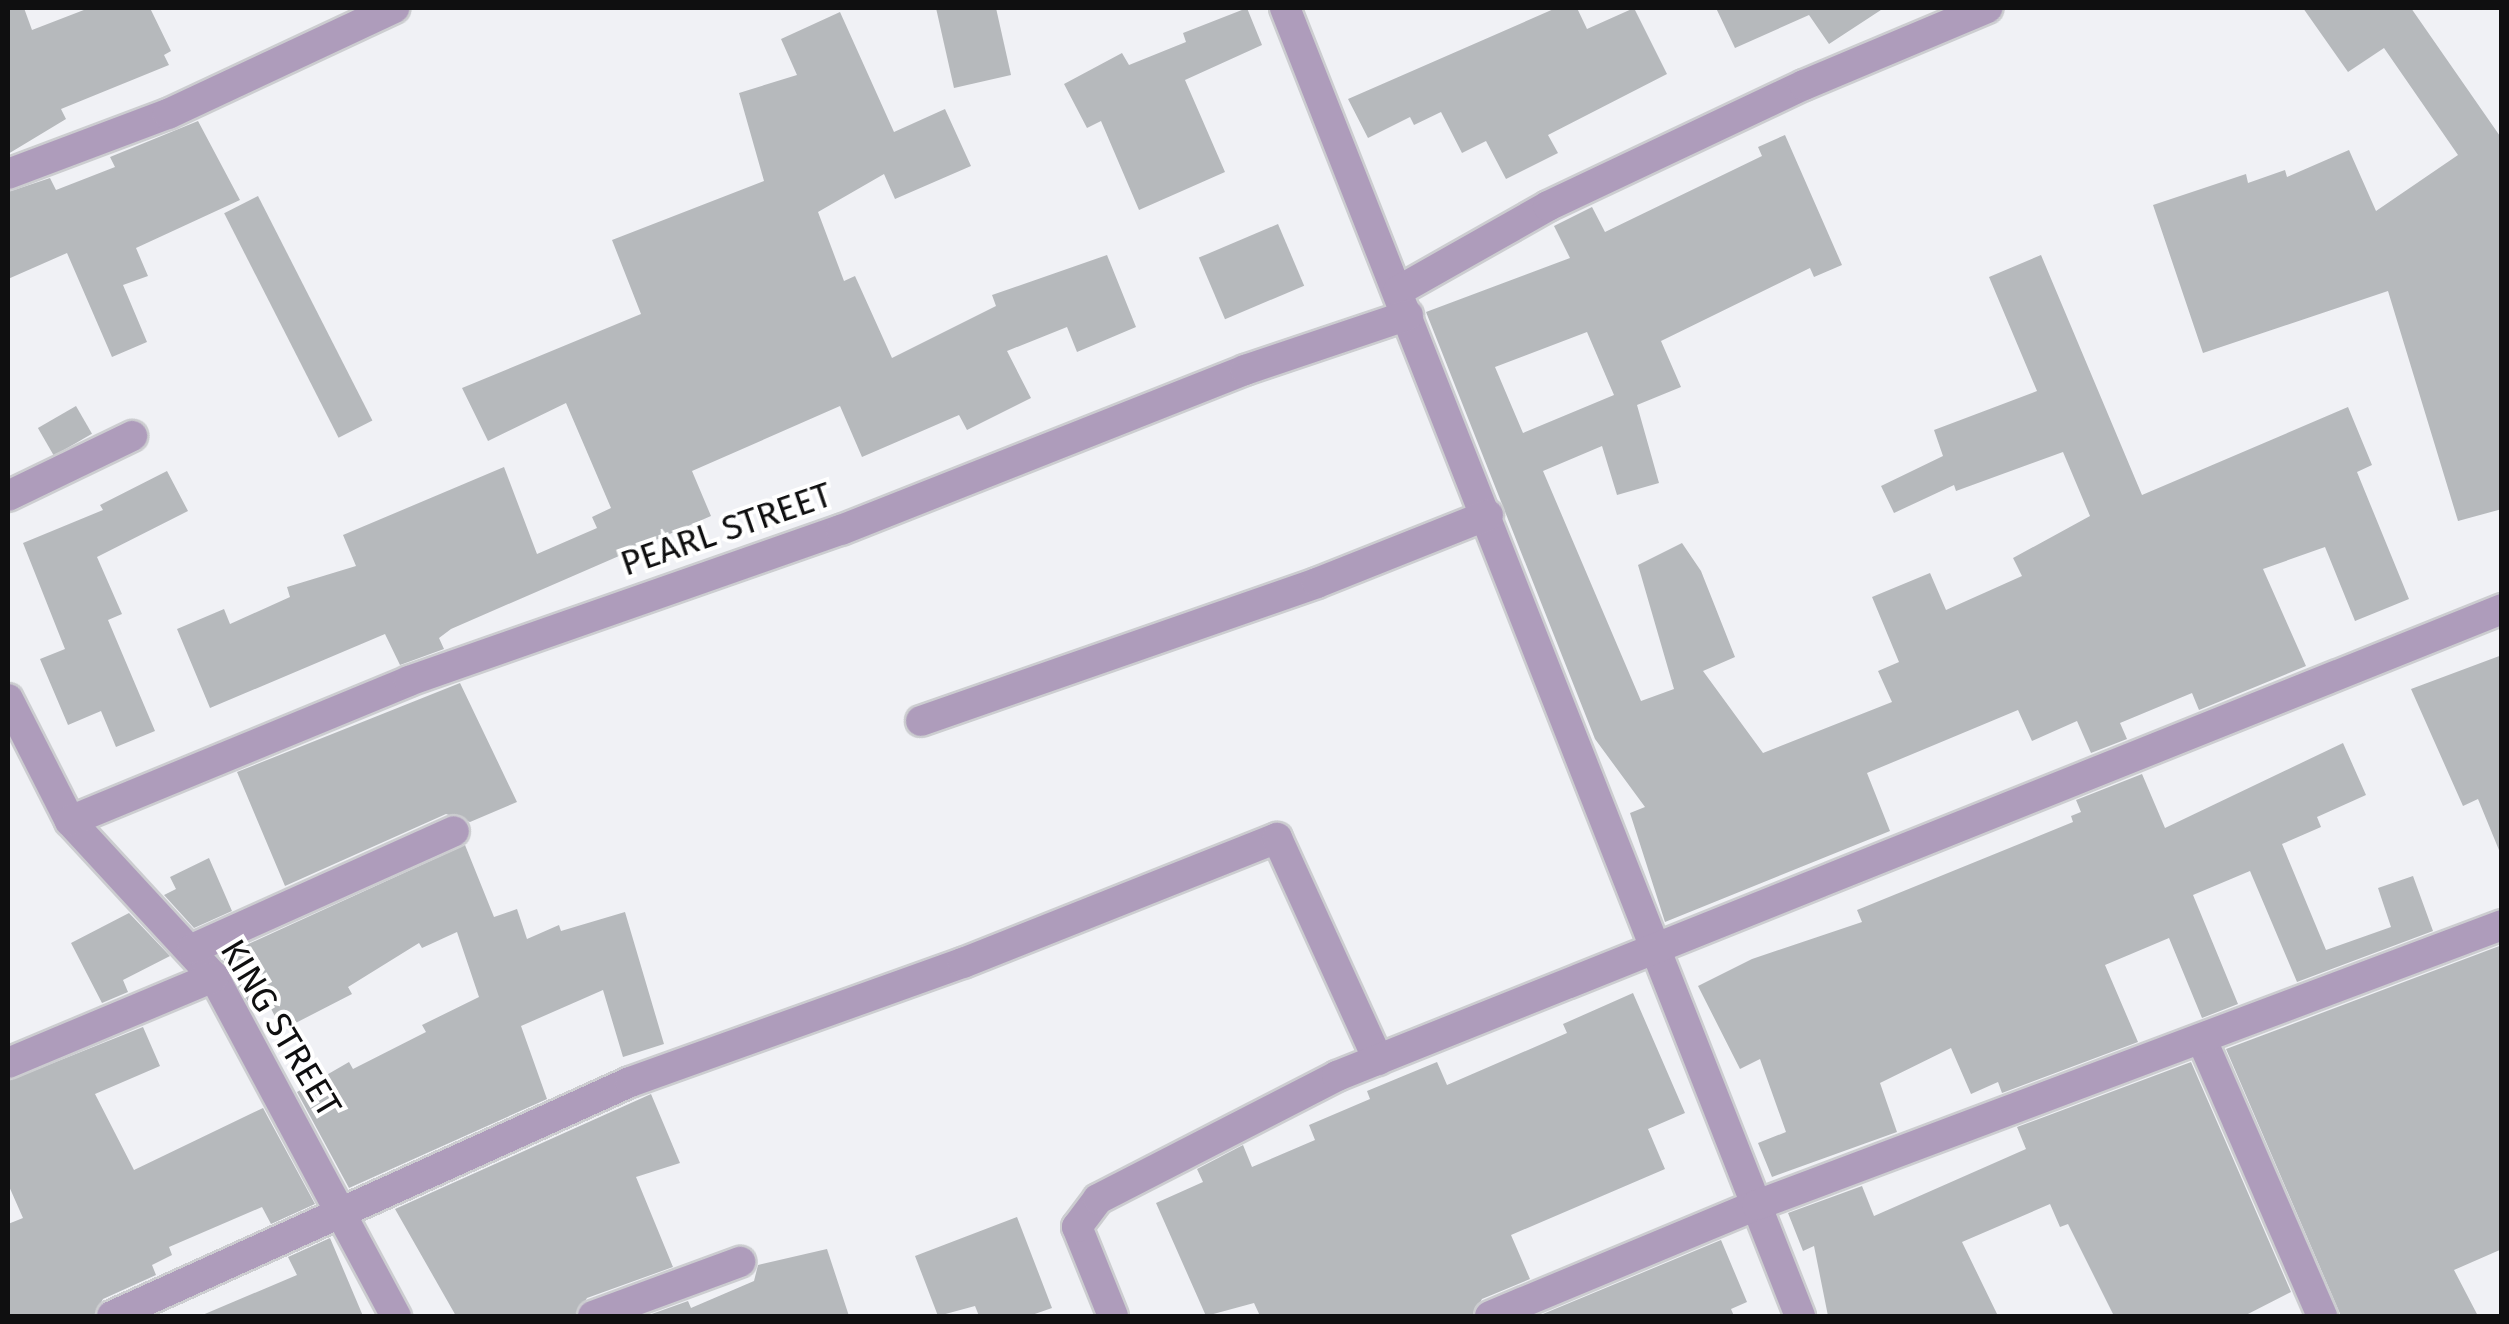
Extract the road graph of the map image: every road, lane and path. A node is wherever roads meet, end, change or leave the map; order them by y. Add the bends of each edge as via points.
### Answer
1 (394, 8) edge
2 (1286, 8) edge
3 (1987, 8) edge
4 (8, 174) edge
5 (1403, 303) junction
6 (132, 436) dead end
7 (8, 496) edge
8 (1488, 516) junction
9 (2502, 609) edge
10 (8, 699) edge
11 (920, 721) dead end
12 (70, 821) junction
13 (454, 831) dead end
14 (2502, 924) edge
15 (1660, 948) junction
16 (192, 949) junction
17 (214, 977) junction
18 (2202, 1040) junction
19 (1378, 1060) junction
20 (8, 1063) edge
21 (1757, 1206) junction
22 (346, 1214) junction
23 (740, 1262) dead end
24 (1103, 1313) edge
25 (112, 1316) edge
26 (396, 1316) edge
27 (593, 1316) edge
28 (1490, 1316) edge
29 (1800, 1316) edge
30 (2322, 1316) edge

1 - 4 street via 168,114
2 - 5 street
3 - 5 street, PEARL STREET via 1804,84 1548,206
5 - 8 street
5 - 12 street, PEARL STREET via 841,530 409,680
6 - 7 street
8 - 11 street
8 - 15 street
9 - 15 street
10 - 12 street, KING STREET
12 - 16 street, KING STREET
13 - 16 street
14 - 18 street
15 - 19 street
15 - 21 street
16 - 17 street, KING STREET
17 - 20 street
17 - 22 street, KING STREET
18 - 21 street
18 - 30 street
19 - 22 street via 1277,838 963,963 630,1082
19 - 24 street via 1098,1199 1077,1227
21 - 28 street
21 - 29 street
22 - 25 street
22 - 26 street, KING STREET
23 - 27 street

